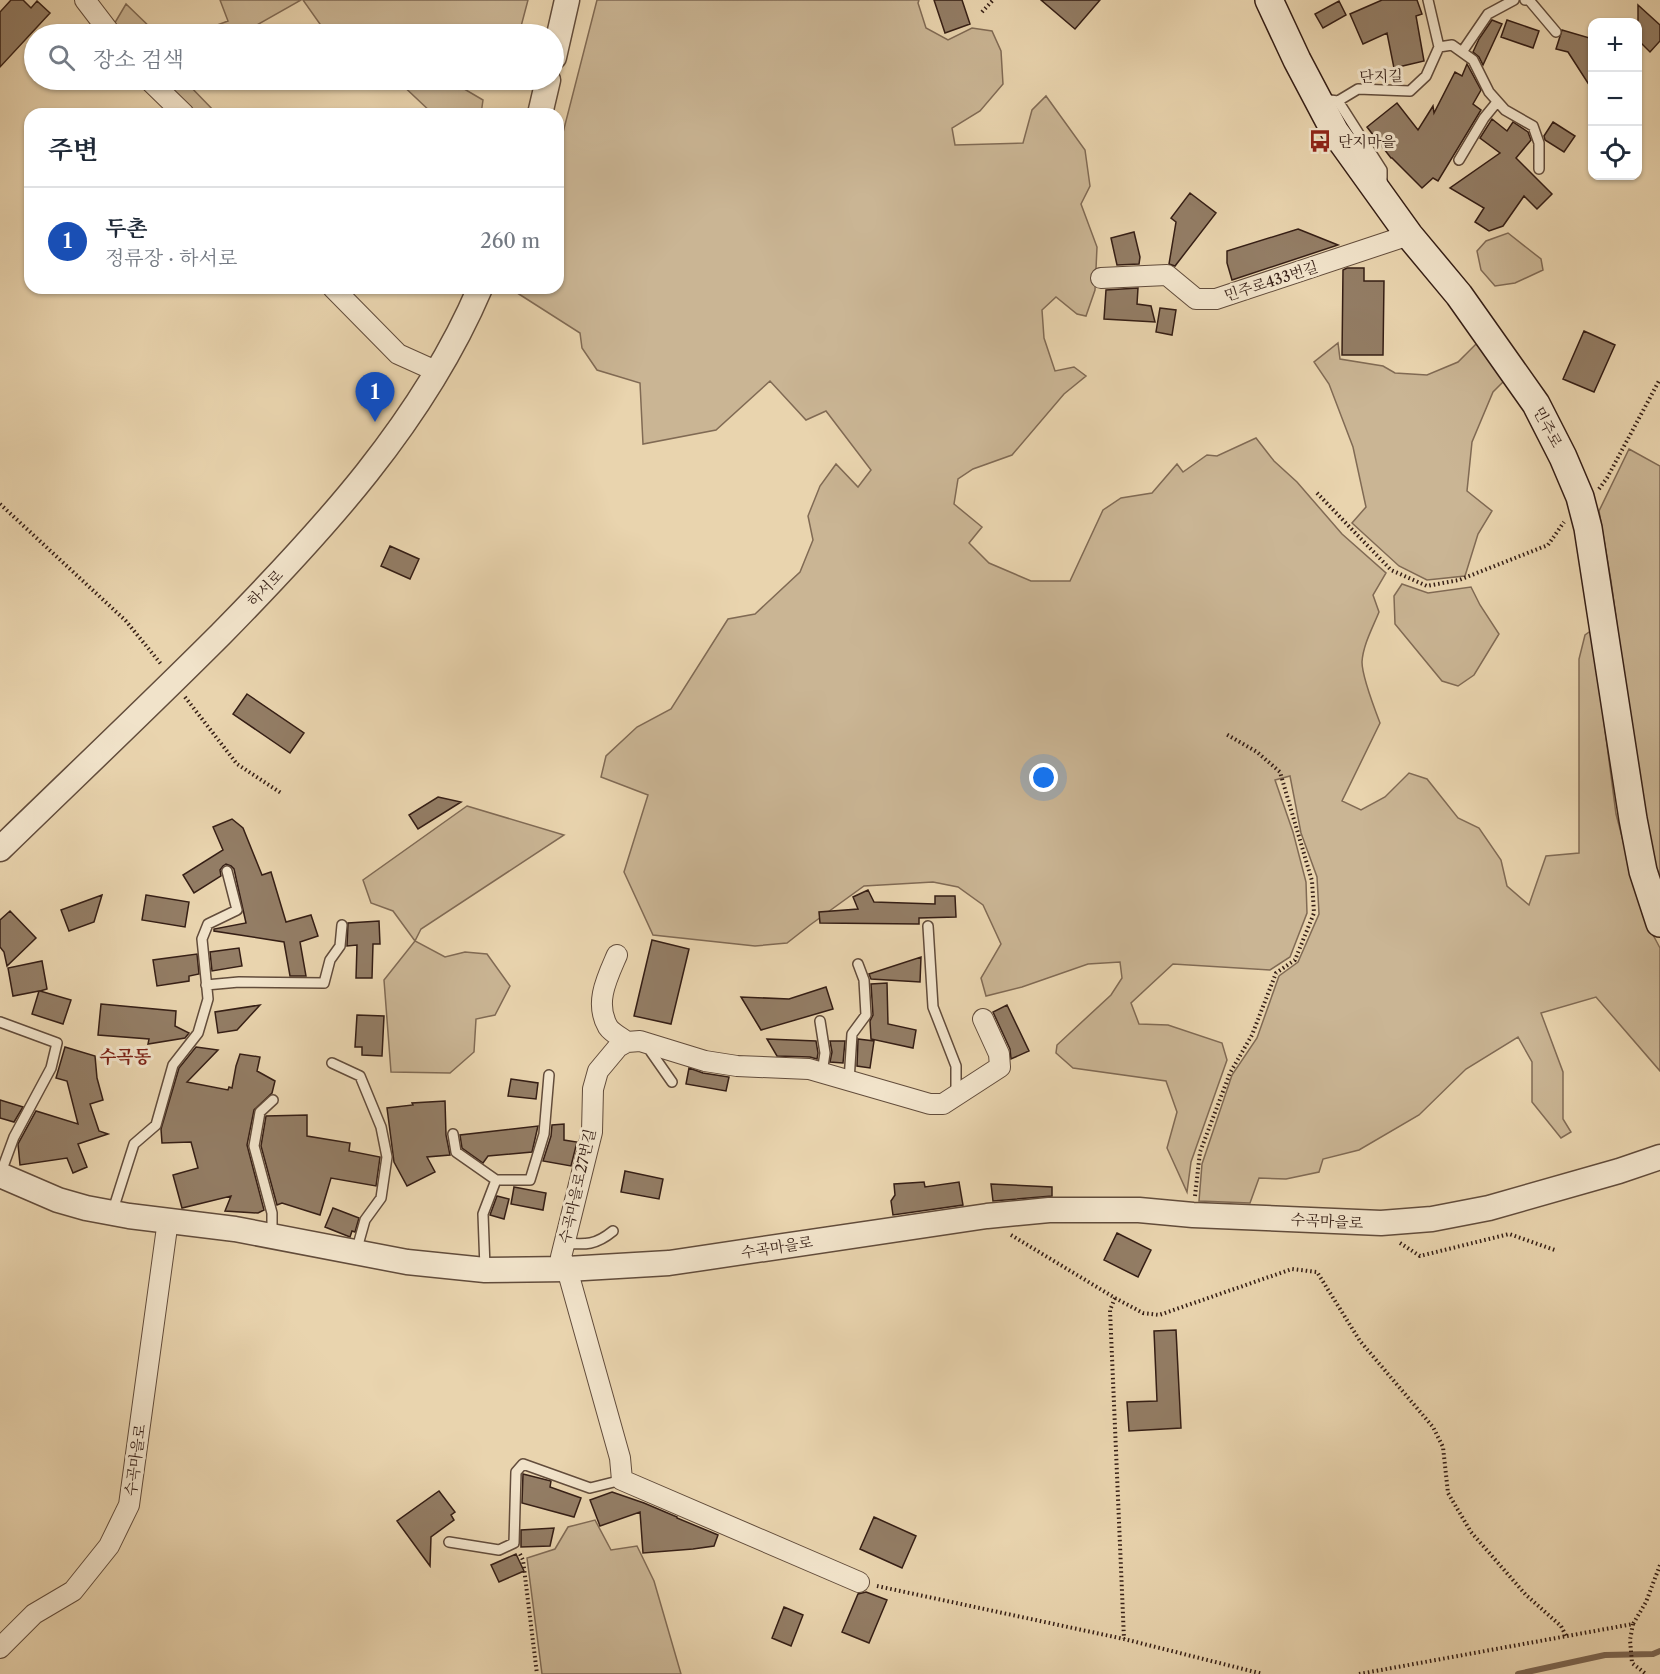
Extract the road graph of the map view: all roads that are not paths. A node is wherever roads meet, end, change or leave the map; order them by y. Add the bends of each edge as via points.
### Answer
1 (85, 0) edge
2 (567, 0) edge
3 (1269, 0) edge
4 (1428, 0) edge
5 (1514, 0) edge
6 (1525, 0) edge
7 (103, 24) edge
8 (562, 24) edge
9 (1556, 32) dead end
10 (1439, 46) junction
11 (1461, 52) junction
12 (159, 90) edge
13 (546, 90) edge
14 (1327, 100) junction
15 (1497, 102) junction
16 (178, 108) edge
17 (541, 108) edge
18 (1459, 160) dead end
19 (1539, 170) dead end
20 (1409, 235) junction
21 (1101, 278) dead end
22 (339, 294) edge
23 (478, 294) edge
24 (438, 372) junction
25 (0, 849) edge
26 (227, 871) dead end
27 (1660, 923) edge
28 (342, 925) dead end
29 (928, 926) dead end
30 (617, 955) dead end
31 (858, 964) dead end
32 (206, 985) junction
33 (983, 1019) dead end
34 (820, 1021) dead end
35 (0, 1022) edge
36 (627, 1042) junction
37 (652, 1045) junction
38 (332, 1063) dead end
39 (822, 1073) junction
40 (549, 1075) dead end
41 (849, 1081) junction
42 (672, 1082) dead end
43 (956, 1096) junction
44 (273, 1100) dead end
45 (453, 1134) dead end
46 (1660, 1157) edge
47 (0, 1175) edge
48 (496, 1180) junction
49 (112, 1212) junction
50 (168, 1220) junction
51 (614, 1231) dead end
52 (271, 1236) junction
53 (564, 1243) junction
54 (356, 1252) junction
55 (567, 1269) junction
56 (485, 1270) junction
57 (621, 1480) junction
58 (449, 1542) dead end
59 (859, 1582) road end
60 (0, 1648) edge

1 - 7 street
2 - 8 street
3 - 14 main road, 민주로
4 - 10 lane
5 - 11 lane via 1488,14
6 - 9 lane
10 - 11 lane via 1452,45
10 - 14 lane, 단지길 via 1426,76 1410,91 1358,89
11 - 15 lane via 1473,60
12 - 16 street
13 - 17 street
14 - 20 main road, 민주로 via 1335,132
15 - 18 lane
15 - 19 lane via 1533,126 1539,142
20 - 21 street, 민주로433번길 via 1216,299 1196,299 1167,274
20 - 27 main road, 민주로 via 1459,295 1536,404 1584,509 1633,819 1643,871
22 - 24 street via 398,354
23 - 24 street, 하서로
24 - 25 street, 하서로 via 355,487 279,575
26 - 32 lane via 237,910 208,924 202,939
28 - 32 lane via 340,946 330,960 324,983
29 - 43 lane via 933,1007 956,1066
30 - 36 street via 601,1007 609,1029
31 - 41 lane via 864,980 866,1015 852,1034
32 - 49 lane via 208,999 198,1033 173,1065 156,1125 135,1144
33 - 43 street via 999,1054 1000,1067
34 - 39 lane via 825,1053
35 - 47 lane, 수곡마을로 via 57,1043 51,1068 14,1137
36 - 37 street
36 - 53 street, 수곡마을로27번길 via 598,1071 593,1089 592,1132
37 - 39 street via 705,1061
37 - 42 lane via 651,1052
38 - 54 lane via 360,1076 381,1127 387,1157 381,1198 365,1220
39 - 41 street
40 - 48 lane via 544,1134 530,1180
41 - 43 street via 930,1104 943,1104
44 - 52 lane via 260,1112 254,1146 272,1213
45 - 48 lane via 456,1152
46 - 55 street, 수곡마을로 via 1489,1208 1432,1219 1381,1223 1139,1210 1048,1210 669,1263
47 - 49 street, 수곡마을로 via 58,1200
48 - 56 lane via 483,1214
49 - 50 street, 수곡마을로
50 - 52 street, 수곡마을로
50 - 60 street, 수곡마을로 via 129,1505 109,1546 73,1591 34,1614
51 - 53 lane via 602,1241
52 - 54 street, 수곡마을로
53 - 55 street, 수곡마을로27번길 via 561,1257
54 - 56 street, 수곡마을로
55 - 56 street, 수곡마을로
55 - 57 street via 620,1458
57 - 58 lane via 590,1488 523,1464 516,1472 514,1543 499,1550
57 - 59 street

